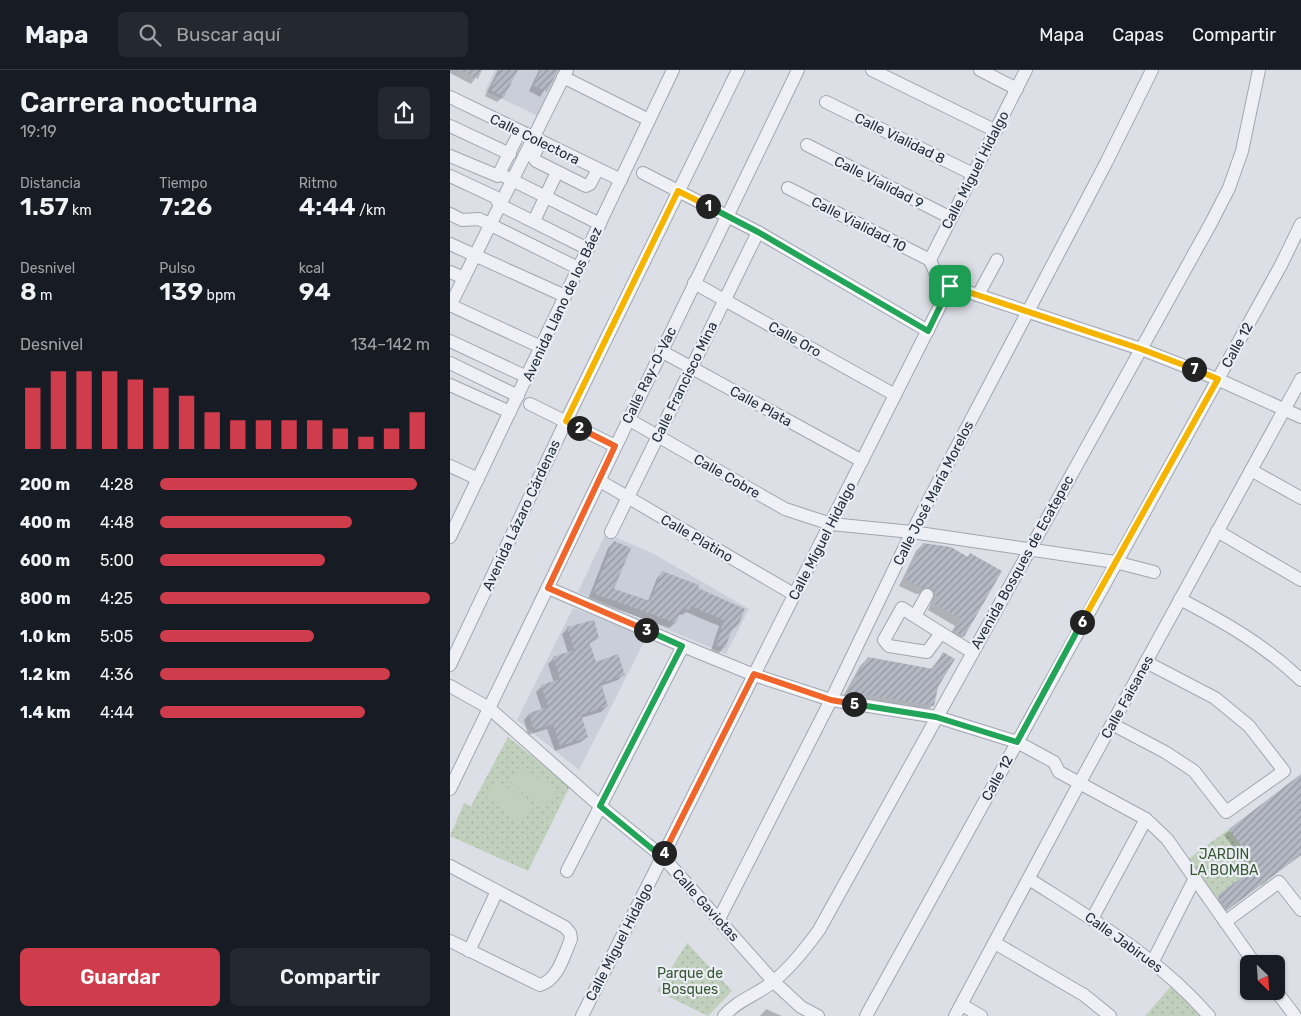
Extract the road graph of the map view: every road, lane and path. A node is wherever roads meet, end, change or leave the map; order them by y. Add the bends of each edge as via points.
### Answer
1 (673, 70) edge
2 (738, 70) edge
3 (798, 70) edge
4 (872, 70) edge
5 (980, 70) edge
6 (1026, 70) edge
7 (1152, 70) edge
8 (1259, 70) edge
9 (565, 74) edge
10 (1017, 89) junction
11 (450, 97) edge
12 (826, 102) dead end
13 (649, 120) junction
14 (450, 126) edge
15 (520, 131) junction
16 (996, 131) junction
17 (537, 139) junction
18 (807, 145) dead end
19 (511, 150) junction
20 (529, 155) junction
21 (450, 156) edge
22 (598, 169) junction
23 (558, 172) junction
24 (643, 173) dead end
25 (500, 174) junction
26 (974, 174) junction
27 (450, 176) edge
28 (513, 180) junction
29 (620, 180) junction
30 (788, 188) dead end
31 (678, 191) junction
32 (546, 197) junction
33 (500, 205) junction
34 (450, 214) edge
35 (727, 216) junction
36 (951, 218) junction
37 (534, 222) junction
38 (600, 224) junction
39 (1301, 224) edge
40 (491, 225) junction
41 (758, 232) junction
42 (450, 244) edge
43 (588, 249) junction
44 (475, 256) junction
45 (930, 260) junction
46 (997, 260) dead end
47 (578, 268) junction
48 (450, 272) edge
49 (464, 278) junction
50 (694, 284) junction
51 (950, 286) junction
52 (978, 295) junction
53 (565, 296) junction
54 (724, 300) junction
55 (450, 305) edge
56 (1028, 311) junction
57 (928, 331) junction
58 (450, 341) edge
59 (541, 347) junction
60 (1141, 349) junction
61 (661, 352) junction
62 (450, 363) edge
63 (691, 368) junction
64 (527, 377) junction
65 (1218, 379) junction
66 (1301, 379) edge
67 (450, 385) edge
68 (895, 395) junction
69 (518, 396) junction
70 (530, 404) dead end
71 (1285, 408) junction
72 (510, 412) junction
73 (1301, 417) edge
74 (628, 419) junction
75 (566, 421) junction
76 (658, 436) junction
77 (615, 446) junction
78 (862, 461) junction
79 (450, 466) edge
80 (1251, 470) junction
81 (478, 479) junction
82 (600, 481) junction
83 (627, 498) junction
84 (1301, 498) edge
85 (832, 524) junction
86 (611, 532) dead end
87 (912, 532) junction
88 (1217, 532) junction
89 (451, 534) edge
90 (1029, 550) junction
91 (1115, 562) junction
92 (1154, 572) dead end
93 (1301, 580) edge
94 (548, 588) junction
95 (795, 595) junction
96 (927, 596) dead end
97 (1180, 599) junction
98 (914, 616) junction
99 (941, 633) junction
100 (682, 646) junction
101 (972, 652) junction
102 (1146, 662) junction
103 (450, 665) edge
104 (754, 674) junction
105 (1301, 680) edge
106 (450, 686) edge
107 (831, 700) junction
108 (489, 708) junction
109 (936, 717) junction
110 (1112, 724) junction
111 (1017, 742) junction
112 (1079, 784) junction
113 (450, 789) edge
114 (600, 806) junction
115 (1146, 819) junction
116 (662, 857) junction
117 (450, 866) edge
118 (567, 871) dead end
119 (1029, 879) junction
120 (1194, 880) junction
121 (497, 891) junction
122 (1301, 910) edge
123 (719, 919) junction
124 (1092, 919) junction
125 (1225, 922) junction
126 (450, 941) edge
127 (995, 943) junction
128 (469, 951) junction
129 (1249, 955) edge
130 (1153, 961) junction
131 (774, 982) junction
132 (1283, 1000) edge
133 (959, 1010) edge
134 (582, 1016) edge
135 (724, 1016) edge
136 (818, 1016) edge
137 (866, 1016) edge
138 (981, 1016) edge
139 (1110, 1016) edge
140 (1209, 1016) edge
141 (1295, 1016) edge

1 - 13 street, Avenida Llano de los Báez
2 - 31 street, Avenida Lázaro Cárdenas
3 - 35 street, Calle Ray-O-Vac
4 - 16 street
5 - 10 street
6 - 10 street, Calle Miguel Hidalgo
7 - 56 street, Calle José María Morelos
8 - 60 street, Avenida Bosques de Ecatepec via 1242,151 1228,188
9 - 13 street
9 - 17 street
10 - 16 street, Calle Miguel Hidalgo
11 - 15 street, Calle Colectora
12 - 26 street, Calle Vialidad 8
13 - 29 street, Avenida Llano de los Báez
14 - 19 street
15 - 17 street, Calle Colectora
15 - 19 street
16 - 26 street, Calle Miguel Hidalgo
17 - 20 street
17 - 22 street, Calle Colectora
18 - 36 street, Calle Vialidad 9
19 - 20 street
19 - 25 street
20 - 23 street
20 - 28 street
21 - 25 street via 495,175
22 - 23 street via 586,186
22 - 29 street, Calle Colectora
23 - 32 street
24 - 31 street
25 - 28 street
26 - 36 street, Calle Miguel Hidalgo
27 - 33 street via 494,197
28 - 32 street
28 - 33 street
29 - 38 street, Avenida Llano de los Báez
30 - 45 street, Calle Vialidad 10
31 - 35 street
31 - 75 street, Avenida Lázaro Cárdenas
32 - 37 street
32 - 38 street
33 - 37 street
33 - 40 street
34 - 40 street via 462,220 479,219
35 - 41 street
35 - 50 street, Calle Ray-O-Vac
36 - 45 street, Calle Miguel Hidalgo
37 - 43 street
38 - 43 street, Avenida Llano de los Báez
39 - 65 street, Calle 12 via 1282,265
40 - 44 street
40 - 47 street
41 - 54 street, Calle Francisco Mina
41 - 57 street
42 - 44 street
43 - 47 street, Avenida Llano de los Báez
44 - 49 street
44 - 53 street
45 - 51 street via 935,272
46 - 52 street
47 - 53 street, Avenida Llano de los Báez
48 - 49 street
49 - 55 street
50 - 54 street, Calle Oro
50 - 61 street, Calle Ray-O-Vac
51 - 52 street
51 - 57 street, Calle Miguel Hidalgo
52 - 56 street
53 - 59 street, Avenida Llano de los Báez
54 - 63 street, Calle Francisco Mina
54 - 68 street, Calle Oro
55 - 59 street
56 - 60 street
56 - 87 street, Calle José María Morelos
57 - 68 street, Calle Miguel Hidalgo
58 - 64 street
59 - 64 street, Avenida Llano de los Báez
60 - 65 street
60 - 90 street, Avenida Bosques de Ecatepec
61 - 63 street, Calle Plata
61 - 74 street, Calle Ray-O-Vac
62 - 69 street
63 - 76 street, Calle Francisco Mina
63 - 78 street, Calle Plata
64 - 69 street, Avenida Llano de los Báez
65 - 71 street
65 - 91 street, Calle 12
66 - 71 street, Calle Faisanes
67 - 72 street
68 - 78 street, Calle Miguel Hidalgo
69 - 72 street, Avenida Llano de los Báez
70 - 75 street
71 - 73 street
71 - 80 street, Calle Faisanes
72 - 81 street, Avenida Llano de los Báez
74 - 76 street, Calle Cobre
74 - 77 street, Calle Ray-O-Vac
75 - 77 street
75 - 103 street, Avenida Lázaro Cárdenas
76 - 83 street, Calle Francisco Mina
76 - 85 street, Calle Cobre via 785,509
77 - 82 street, Calle Ray-O-Vac
78 - 85 street, Calle Miguel Hidalgo
79 - 81 street
80 - 84 street
80 - 88 street, Calle Faisanes
81 - 89 street, Avenida Llano de los Báez
82 - 83 street, Calle Platino
82 - 94 street, Calle Ray-O-Vac
83 - 86 street, Calle Francisco Mina
83 - 95 street, Calle Platino
85 - 87 street, Calle Cobre
85 - 95 street, Calle Miguel Hidalgo
87 - 90 street, Calle Cobre
87 - 107 street, Calle José María Morelos
88 - 93 street
88 - 97 street, Calle Faisanes
90 - 91 street, Calle Cobre
90 - 101 street, Avenida Bosques de Ecatepec
91 - 92 street, Calle Cobre
91 - 111 street, Calle 12
94 - 100 street
94 - 108 street, Calle Ray-O-Vac
95 - 104 street, Calle Miguel Hidalgo
96 - 98 street
97 - 102 street, Calle Faisanes
97 - 105 street via 1236,628 1276,656
98 - 99 street
98 - 99 street via 902,608 884,640 886,644 927,652
99 - 101 street
100 - 104 street
100 - 114 street
101 - 109 street, Avenida Bosques de Ecatepec
102 - 110 street, Calle Faisanes
102 - 110 street via 1215,698 1249,726 1284,771 1226,812 1194,770
104 - 107 street
104 - 116 street, Calle Miguel Hidalgo
106 - 108 street, Calle Gaviotas
107 - 109 street
107 - 123 street, Calle José María Morelos
108 - 113 street, Calle Ray-O-Vac
108 - 114 street, Calle Gaviotas
109 - 111 street
109 - 131 street, Avenida Bosques de Ecatepec via 819,930
110 - 112 street, Calle Faisanes
111 - 112 street
111 - 137 street, Calle 12
112 - 115 street
112 - 119 street, Calle Faisanes
114 - 116 street, Calle Gaviotas
114 - 118 street
115 - 120 street via 1167,839
115 - 124 street
116 - 123 street, Calle Gaviotas
116 - 134 street, Calle Miguel Hidalgo
117 - 121 street
119 - 124 street, Calle Jabirues
119 - 127 street, Calle Faisanes
120 - 125 street
120 - 130 street
121 - 128 street
121 - 128 street via 565,927 570,933 571,939 553,978 540,985
122 - 125 street via 1280,882
123 - 131 street, Calle Gaviotas
124 - 130 street, Calle Jabirues
125 - 129 street
126 - 128 street
127 - 133 street, Calle Faisanes
127 - 139 street via 1084,995
130 - 140 street, Calle Jabirues
131 - 135 street, Avenida Bosques de Ecatepec via 746,998
131 - 136 street, Calle Gaviotas via 801,1007
132 - 141 street
133 - 138 street

